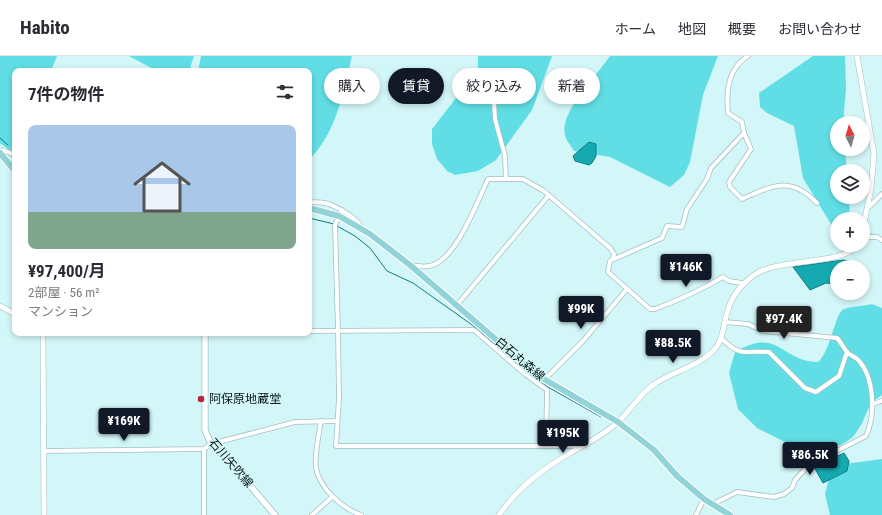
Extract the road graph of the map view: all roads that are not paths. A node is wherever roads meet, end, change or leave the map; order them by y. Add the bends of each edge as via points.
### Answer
1 (748, 56) edge
2 (857, 56) edge
3 (494, 104) edge
4 (744, 133) junction
5 (2, 152) edge
6 (12, 155) edge
7 (12, 167) edge
8 (506, 179) junction
9 (882, 194) edge
10 (549, 195) junction
11 (312, 202) edge
12 (817, 203) dead end
13 (312, 208) edge
14 (868, 208) junction
15 (867, 212) edge
16 (340, 213) junction
17 (870, 238) edge
18 (882, 240) edge
19 (850, 252) edge
20 (610, 261) junction
21 (410, 265) junction
22 (742, 283) junction
23 (627, 289) junction
24 (457, 305) junction
25 (0, 306) edge
26 (12, 312) edge
27 (725, 322) junction
28 (312, 331) edge
29 (338, 331) junction
30 (42, 336) edge
31 (205, 336) edge
32 (721, 338) junction
33 (847, 352) junction
34 (544, 380) junction
35 (882, 401) edge
36 (873, 404) junction
37 (321, 421) junction
38 (337, 421) junction
39 (618, 422) junction
40 (211, 444) junction
41 (546, 444) junction
42 (583, 446) junction
43 (204, 450) junction
44 (44, 451) junction
45 (332, 497) junction
46 (704, 499) junction
47 (712, 504) junction
48 (44, 515) edge
49 (204, 515) edge
50 (275, 515) edge
51 (312, 515) edge
52 (361, 515) edge
53 (499, 515) edge
54 (696, 515) edge
55 (730, 515) edge

1 - 4 street via 740,61 732,73 727,95 728,113 742,122
2 - 14 street via 874,154
3 - 8 street via 495,119 505,156
4 - 12 street via 751,149 729,182 730,187 742,199 781,184 799,189
4 - 20 street via 711,168 688,209 682,227 667,226 662,238
5 - 6 street
5 - 7 main road
8 - 10 street via 523,179
8 - 21 street via 488,178 454,247 446,257 430,266
9 - 14 street
10 - 20 street via 610,248 614,254
10 - 24 street
11 - 16 street via 328,204
13 - 16 main road, 白石丸森線
14 - 15 street
16 - 21 main road, 白石丸森線
16 - 29 street via 335,224
17 - 18 street via 877,237
19 - 22 street via 844,256 766,269
20 - 23 street via 608,272
21 - 24 main road, 白石丸森線
22 - 23 street via 729,281 723,277 698,291 653,310
22 - 27 street via 728,310
23 - 34 street via 583,341
24 - 34 main road, 白石丸森線
25 - 26 street
27 - 32 street
27 - 33 street via 748,324 763,331 837,338
28 - 29 street
29 - 38 street
29 - 41 street via 474,330 547,390
30 - 44 street
31 - 40 main road, 石川矢吹線 via 205,430
32 - 33 street via 732,349 740,352 769,352 805,388 816,392 839,376
32 - 39 street via 715,350 706,357 655,383
33 - 36 street via 861,363
34 - 39 main road, 白石丸森線
35 - 36 street
36 - 47 street via 871,425 866,436 809,466 784,494 774,497 737,492
37 - 38 street
37 - 40 street via 295,422
37 - 45 street via 316,467
38 - 41 street via 336,446
39 - 42 street
39 - 46 main road, 白石丸森線 via 654,450 677,476
40 - 43 street
40 - 50 main road, 石川矢吹線 via 231,463
41 - 42 street
42 - 53 street via 560,459 526,486
43 - 44 street
43 - 49 street
44 - 48 street
45 - 51 street
45 - 52 street
46 - 47 main road, 白石丸森線
46 - 54 street
47 - 55 main road, 白石丸森線

